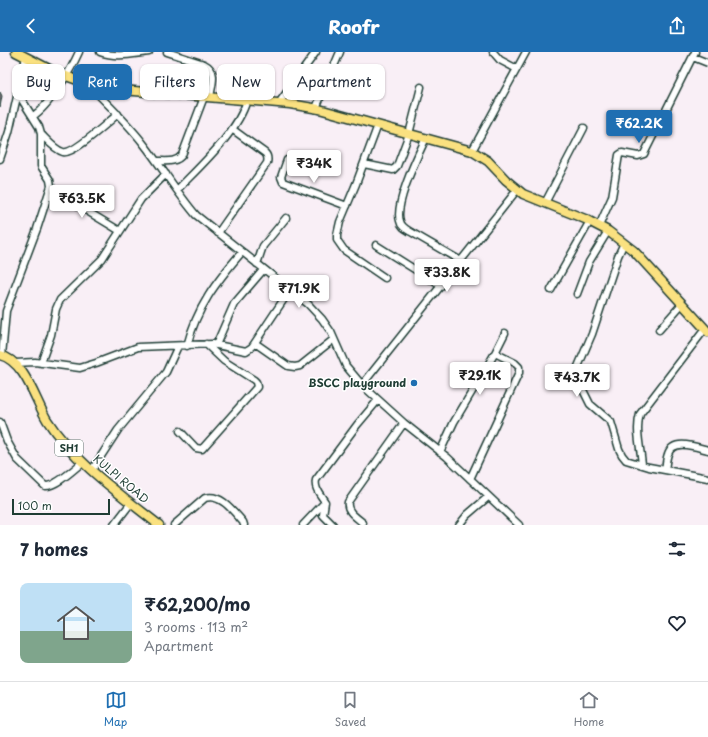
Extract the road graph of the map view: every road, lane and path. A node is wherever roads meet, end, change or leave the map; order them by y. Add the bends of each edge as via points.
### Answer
1 (17, 52) edge
2 (79, 52) edge
3 (100, 52) edge
4 (149, 52) edge
5 (167, 52) edge
6 (316, 52) edge
7 (340, 52) edge
8 (493, 52) edge
9 (526, 52) edge
10 (694, 55) edge
11 (26, 57) junction
12 (708, 63) edge
13 (24, 64) edge
14 (40, 64) edge
15 (204, 64) edge
16 (209, 66) edge
17 (517, 69) junction
18 (65, 76) joint
19 (73, 79) edge
20 (421, 87) dead end
21 (209, 89) edge
22 (15, 100) edge
23 (22, 100) edge
24 (48, 100) edge
25 (104, 100) edge
26 (206, 100) edge
27 (247, 100) joint
28 (279, 103) junction
29 (316, 108) junction
30 (118, 114) junction
31 (33, 116) junction
32 (378, 125) junction
33 (584, 128) dead end
34 (232, 129) junction
35 (41, 134) junction
36 (409, 134) junction
37 (426, 138) junction
38 (472, 151) junction
39 (0, 159) edge
40 (287, 160) dead end
41 (157, 161) junction
42 (364, 164) junction
43 (166, 174) junction
44 (178, 190) junction
45 (517, 190) junction
46 (49, 196) junction
47 (545, 203) junction
48 (346, 206) junction
49 (286, 218) dead end
50 (590, 221) junction
51 (600, 226) junction
52 (120, 231) junction
53 (608, 231) junction
54 (218, 233) junction
55 (624, 243) junction
56 (376, 246) dead end
57 (242, 252) junction
58 (461, 261) junction
59 (257, 264) junction
60 (264, 269) junction
61 (385, 278) dead end
62 (441, 286) junction
63 (290, 290) junction
64 (551, 290) dead end
65 (577, 294) dead end
66 (682, 304) junction
67 (659, 330) dead end
68 (707, 330) edge
69 (505, 333) dead end
70 (334, 339) junction
71 (255, 343) junction
72 (206, 344) junction
73 (216, 345) junction
74 (178, 346) junction
75 (187, 346) junction
76 (495, 353) junction
77 (1, 356) edge
78 (15, 362) junction
79 (41, 362) junction
80 (362, 385) junction
81 (378, 400) junction
82 (0, 422) edge
83 (404, 423) junction
84 (180, 431) dead end
85 (708, 450) edge
86 (440, 452) junction
87 (83, 462) junction
88 (642, 465) junction
89 (92, 470) junction
90 (665, 470) junction
91 (708, 478) edge
92 (470, 479) junction
93 (488, 496) junction
94 (325, 502) junction
95 (131, 503) junction
96 (363, 523) dead end
97 (114, 525) edge
98 (159, 525) edge
99 (174, 525) edge
100 (244, 525) edge
101 (303, 525) edge
102 (333, 525) edge
103 (459, 525) edge
104 (519, 525) edge

1 - 11 main road
2 - 18 street
3 - 4 street via 123,56
5 - 15 street
6 - 28 street
7 - 29 street
8 - 17 street via 500,60
9 - 17 street
10 - 12 street
10 - 51 street via 644,154 619,155 612,197
11 - 13 street
11 - 14 main road
16 - 21 street via 213,73
17 - 38 street
18 - 19 main road
20 - 36 street
22 - 39 street
23 - 31 street
24 - 31 street
25 - 30 street
26 - 41 street via 182,155 174,161
27 - 28 main road
27 - 34 street via 242,116
28 - 29 main road
29 - 32 main road
30 - 35 street via 76,149 67,152 58,150
30 - 41 street
31 - 35 street
32 - 36 main road
32 - 42 street
33 - 47 street
34 - 44 street
34 - 54 street via 265,153 268,159
35 - 46 street via 40,162 51,182
36 - 37 main road
36 - 42 street via 394,170
37 - 38 main road
37 - 58 street via 400,204 399,220 410,232
38 - 45 main road via 488,161
40 - 48 street via 281,177 283,182
41 - 43 street
42 - 48 street
43 - 44 street
43 - 52 street via 141,199
44 - 54 street via 196,215
45 - 47 main road
45 - 58 street
46 - 52 street via 78,205
46 - 77 street via 6,311
47 - 50 main road
48 - 61 street via 337,240 344,250
49 - 59 street via 263,246
50 - 51 main road
50 - 64 street
51 - 53 main road
52 - 79 street via 98,262 60,300
53 - 55 main road
53 - 65 street via 591,257
54 - 57 street
55 - 66 main road
55 - 88 street via 574,378 590,404 611,422 624,458
56 - 62 street
57 - 59 street
57 - 75 street via 218,280 201,308
58 - 62 street
59 - 60 street
60 - 63 street
60 - 73 street via 234,304
62 - 80 street
63 - 70 street via 314,310
63 - 71 street
66 - 67 street
66 - 68 main road
68 - 88 street via 640,414 638,430
69 - 76 street
70 - 71 street via 300,366 295,367 288,366
70 - 80 street via 346,366
71 - 73 street via 244,352
72 - 73 street
72 - 75 street
72 - 84 street via 224,361 254,380 257,388 202,449 196,448
74 - 75 street
74 - 79 street via 138,347 80,368
74 - 89 street via 166,372 118,430
76 - 86 street via 454,422
76 - 92 street via 515,363 519,367 519,373
77 - 78 main road
78 - 79 street
78 - 87 main road, KULPI ROAD / SH1 via 47,420 64,443
80 - 81 street
81 - 83 street
81 - 94 street via 316,480 315,485
82 - 87 street via 17,459 45,486 55,484
83 - 86 street
83 - 96 street via 348,502 348,510
85 - 90 street via 682,444 675,446 668,454
86 - 92 street
87 - 89 main road, KULPI ROAD / SH1
88 - 90 street
89 - 95 main road, KULPI ROAD / SH1
90 - 91 street
92 - 93 street
93 - 103 street
93 - 104 street
94 - 101 street
94 - 102 street via 323,515
95 - 97 street
95 - 98 main road, KULPI ROAD / SH1
99 - 100 street via 210,496 220,500

